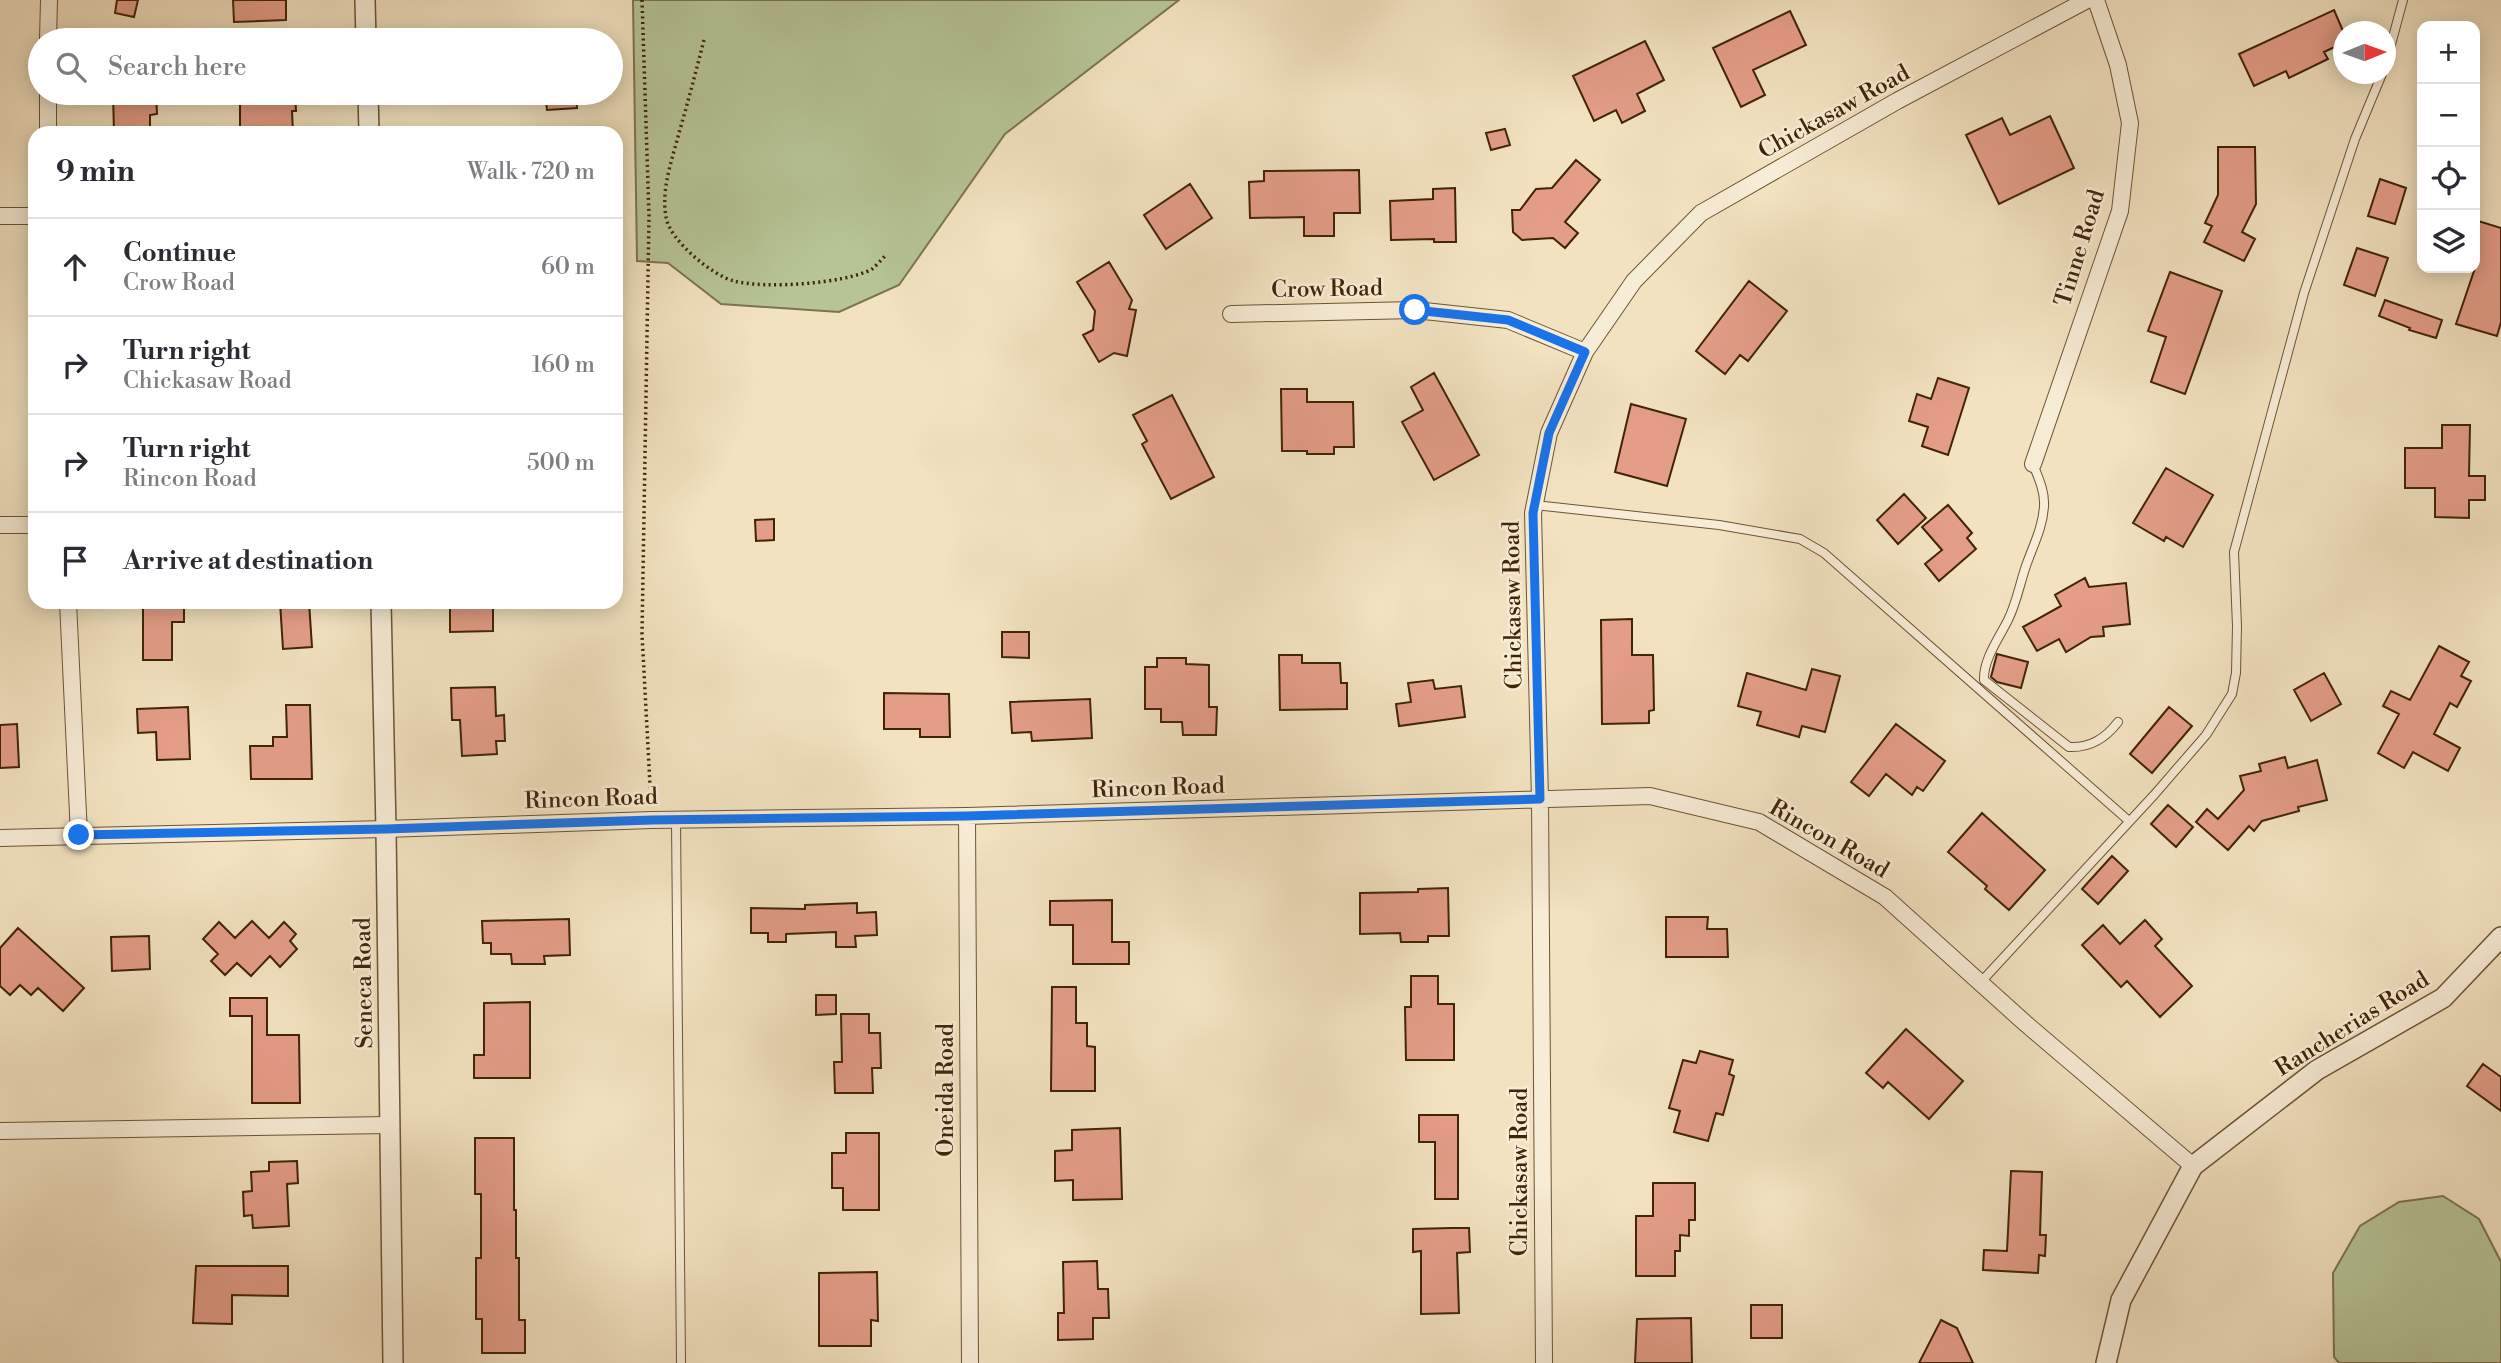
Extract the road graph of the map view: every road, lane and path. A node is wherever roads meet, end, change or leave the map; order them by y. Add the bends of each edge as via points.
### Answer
1 (49, 0) edge
2 (365, 0) edge
3 (642, 0) edge
4 (2087, 0) edge
5 (2096, 0) edge
6 (2403, 0) edge
7 (2396, 24) edge
8 (48, 28) edge
9 (366, 28) edge
10 (705, 40) dead end
11 (2378, 84) edge
12 (48, 105) edge
13 (368, 105) edge
14 (48, 126) edge
15 (369, 126) edge
16 (0, 216) edge
17 (28, 216) edge
18 (887, 254) dead end
19 (1231, 314) dead end
20 (1585, 352) junction
21 (2033, 464) joint
22 (1535, 505) junction
23 (0, 525) edge
24 (28, 525) edge
25 (68, 609) edge
26 (381, 609) edge
27 (2118, 722) dead end
28 (1540, 799) junction
29 (967, 816) junction
30 (652, 820) junction
31 (676, 820) junction
32 (2129, 821) junction
33 (386, 829) junction
34 (79, 835) junction
35 (0, 838) edge
36 (2501, 937) edge
37 (1980, 983) junction
38 (390, 1125) junction
39 (0, 1131) edge
40 (2193, 1166) junction
41 (393, 1363) edge
42 (681, 1363) edge
43 (970, 1363) edge
44 (1545, 1363) edge
45 (2106, 1363) edge

1 - 8 street
2 - 9 street
3 - 30 path via 649,216 642,634
4 - 20 street, Chickasaw Road via 1701,213 1634,282
5 - 21 street, Tinne Road via 2118,65 2130,123 2120,211
6 - 7 lane
10 - 18 path via 665,191 666,219 689,254 733,281 769,284 853,276 873,268
11 - 32 lane via 2304,293 2234,552 2237,626 2232,694 2206,735
12 - 14 street
13 - 15 street
16 - 17 street
19 - 20 street, Crow Road via 1415,310 1508,320
20 - 22 street, Chickasaw Road via 1549,433
21 - 27 lane via 2044,506 2038,535 1984,680 2069,747 2083,748 2096,742
22 - 28 street, Chickasaw Road
22 - 32 lane via 1719,525 1810,543
23 - 24 street
25 - 34 street
26 - 33 street, Seneca Road
28 - 29 street, Rincon Road
28 - 37 street, Rincon Road via 1650,796 1759,822 1885,897
28 - 44 street, Chickasaw Road
29 - 31 street, Rincon Road
29 - 43 street, Oneida Road
30 - 31 street, Rincon Road
30 - 33 street, Rincon Road
31 - 42 lane
32 - 37 lane
33 - 34 street, Rincon Road
33 - 38 street, Seneca Road
34 - 35 street, Rincon Road
36 - 40 street, Rancherias Road via 2443,998 2317,1070
37 - 40 street, Rincon Road
38 - 39 street
38 - 41 street, Seneca Road
40 - 45 street, Rancherias Road via 2121,1300

